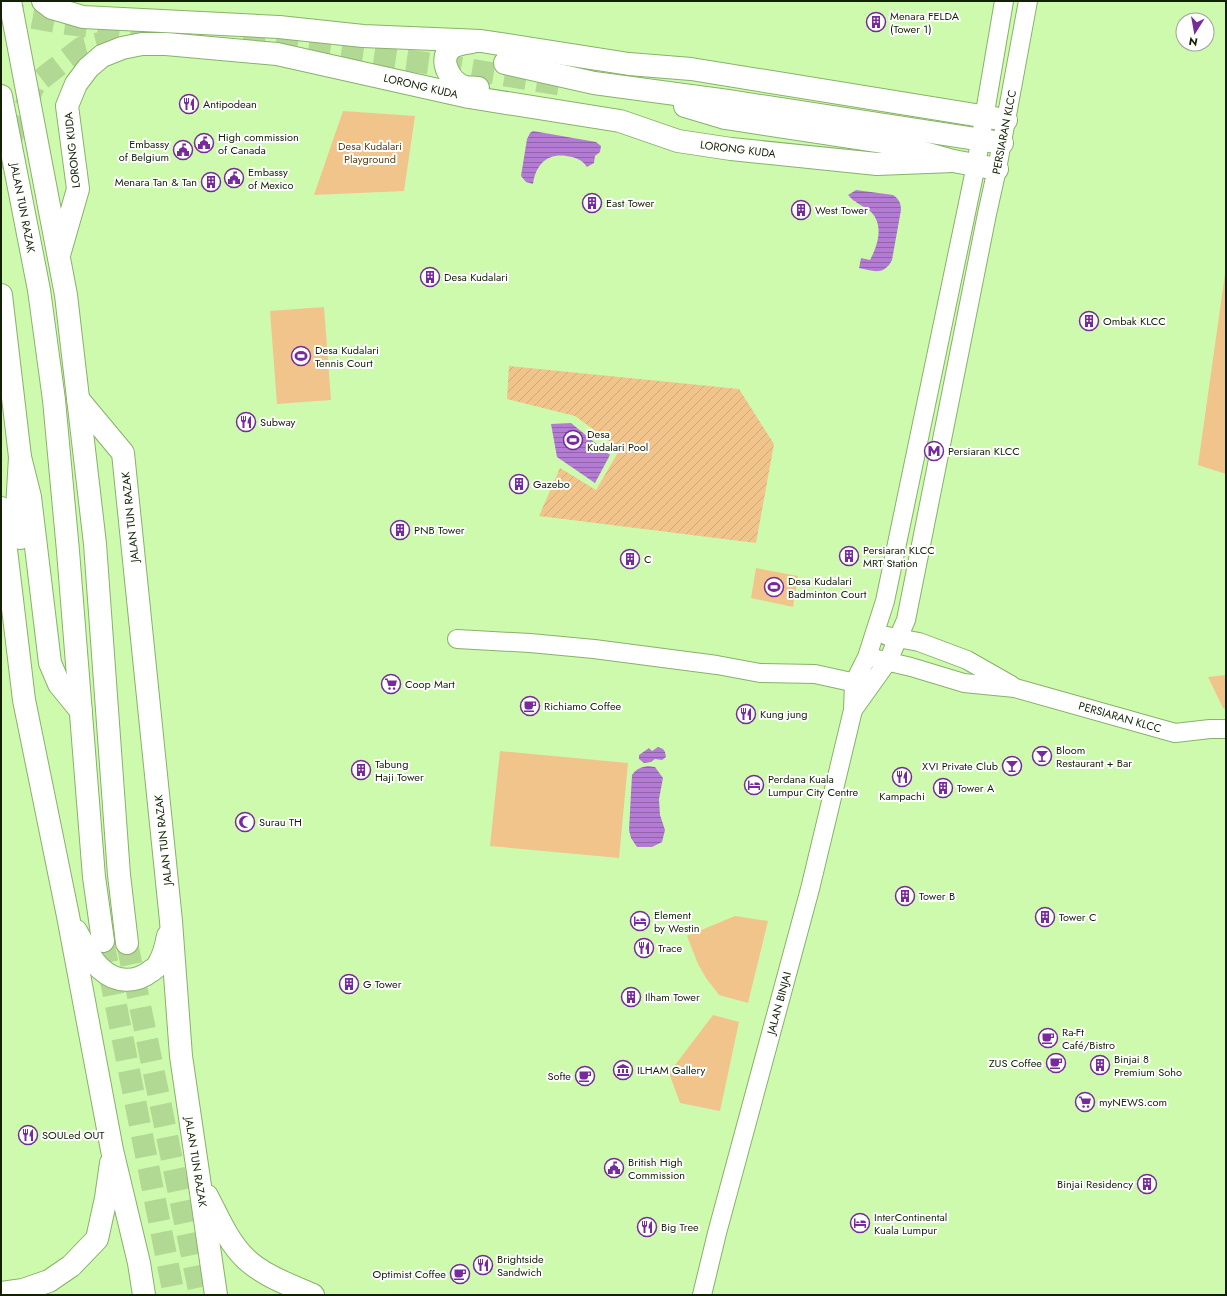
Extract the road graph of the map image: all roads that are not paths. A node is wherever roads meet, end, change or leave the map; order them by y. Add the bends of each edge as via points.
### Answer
1 (10, 1) edge
2 (43, 1) edge
3 (1004, 1) edge
4 (1028, 1) edge
5 (481, 41) junction
6 (505, 63) dead end
7 (596, 91) dead end
8 (1, 96) edge
9 (506, 103) junction
10 (984, 116) junction
11 (1006, 120) junction
12 (980, 139) junction
13 (1002, 142) junction
14 (952, 162) junction
15 (976, 165) junction
16 (997, 169) junction
17 (59, 255) junction
18 (1, 295) edge
19 (78, 399) junction
20 (20, 457) junction
21 (1, 508) edge
22 (875, 634) junction
23 (898, 638) junction
24 (457, 639) dead end
25 (867, 657) junction
26 (888, 661) junction
27 (862, 684) junction
28 (1015, 688) junction
29 (24, 700) junction
30 (853, 710) joint
31 (81, 711) junction
32 (1226, 729) edge
33 (68, 916) junction
34 (172, 921) junction
35 (103, 941) tunnel mouth
36 (127, 943) tunnel mouth
37 (112, 1150) junction
38 (200, 1182) junction
39 (1, 1294) edge
40 (4, 1295) edge
41 (144, 1295) edge
42 (216, 1295) edge
43 (313, 1295) edge
44 (702, 1295) edge

1 - 17 main road
2 - 5 main road via 52,8 83,17 279,27 363,36
3 - 10 street, PERSIARAN KLCC
4 - 11 street, PERSIARAN KLCC
5 - 9 main road via 451,48 446,62 448,73 455,82 464,87 489,91
5 - 10 main road via 629,64 691,68
6 - 12 main road via 594,83
7 - 14 main road, LORONG KUDA via 671,102 725,118 888,143
8 - 31 main road, JALAN TUN RAZAK via 40,290 54,400
9 - 14 main road, LORONG KUDA via 620,121 678,141 731,149 877,164
9 - 17 main road, LORONG KUDA via 278,54 166,44 142,44 122,48 102,56 88,68 76,84 67,106 78,189
10 - 11 main road
10 - 12 street, PERSIARAN KLCC
11 - 13 street, PERSIARAN KLCC
12 - 13 main road
12 - 15 street, PERSIARAN KLCC
13 - 16 street, PERSIARAN KLCC
14 - 15 main road, LORONG KUDA
15 - 16 main road, LORONG KUDA
15 - 22 street, PERSIARAN KLCC via 885,601
16 - 23 street, PERSIARAN KLCC via 906,620
17 - 19 main road
18 - 20 main road
19 - 34 main road, JALAN TUN RAZAK via 123,453
19 - 36 main road via 95,544 119,875
20 - 29 main road via 17,509 33,664
20 - 31 main road via 30,497 50,663 59,684
21 - 29 main road
22 - 23 street, PERSIARAN KLCC
22 - 25 street, PERSIARAN KLCC
23 - 26 street, PERSIARAN KLCC
23 - 28 street, PERSIARAN KLCC via 919,642 966,660
24 - 27 street via 594,649 760,673 815,674
25 - 26 street, PERSIARAN KLCC
25 - 27 street, PERSIARAN KLCC
26 - 27 street, PERSIARAN KLCC
26 - 28 street, PERSIARAN KLCC via 964,683
27 - 30 street, PERSIARAN KLCC
28 - 32 street, PERSIARAN KLCC via 1174,733
29 - 33 main road
30 - 44 street, JALAN BINJAI via 806,901
31 - 35 main road, JALAN TUN RAZAK via 94,877
33 - 34 main road via 100,968 121,980 144,976 158,966 165,952
33 - 37 main road
34 - 38 main road, JALAN TUN RAZAK via 181,1056
37 - 39 main road via 106,1198 97,1239 71,1266 49,1281 24,1290
37 - 41 main road via 139,1263
38 - 42 main road, JALAN TUN RAZAK
38 - 43 main road via 233,1243 245,1258 277,1279
39 - 40 main road

